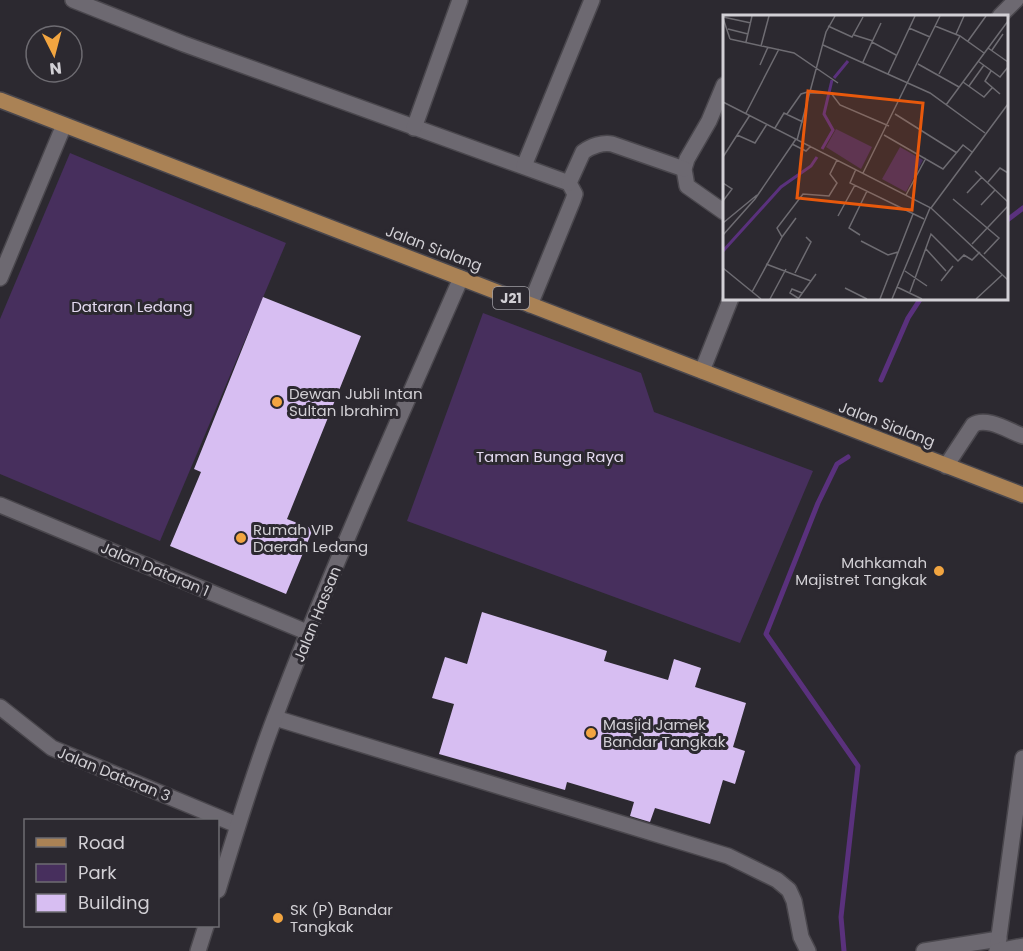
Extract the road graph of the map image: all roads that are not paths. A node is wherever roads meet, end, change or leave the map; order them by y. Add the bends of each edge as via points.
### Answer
1 (73, 0) edge
2 (460, 0) edge
3 (592, 0) edge
4 (1016, 0) edge
5 (1001, 15) edge
6 (723, 87) edge
7 (0, 100) edge
8 (64, 125) junction
9 (414, 128) junction
10 (524, 166) junction
11 (684, 169) junction
12 (569, 183) junction
13 (723, 211) edge
14 (0, 278) edge
15 (461, 278) junction
16 (730, 300) edge
17 (530, 305) junction
18 (702, 371) junction
19 (1023, 436) edge
20 (946, 466) junction
21 (1023, 495) edge
22 (0, 505) edge
23 (309, 633) junction
24 (0, 707) edge
25 (275, 718) junction
26 (1023, 758) edge
27 (237, 825) junction
28 (219, 887) edge
29 (206, 927) edge
30 (1023, 946) edge
31 (998, 947) edge
32 (198, 951) edge
33 (808, 951) edge
34 (924, 951) edge

1 - 9 street
2 - 9 street
3 - 10 street
4 - 5 street
6 - 11 street
7 - 8 main road, Jalan Sialang / J21
8 - 14 street
8 - 15 main road, Jalan Sialang / J21
9 - 10 street
10 - 12 street
11 - 12 street via 604,144 583,152
11 - 13 street via 687,186
12 - 17 street via 573,200
15 - 17 main road, Jalan Sialang / J21
15 - 23 street, Jalan Hassan
16 - 18 street
17 - 18 main road, Jalan Sialang / J21
18 - 20 main road, Jalan Sialang / J21
19 - 20 street via 977,422
20 - 21 main road, Jalan Sialang / J21
22 - 23 street, Jalan Dataran 1
23 - 25 street, Jalan Hassan
24 - 27 street, Jalan Dataran 3 via 52,748
25 - 27 street, Jalan Hassan
25 - 33 street via 728,856 789,890
26 - 31 street
27 - 28 street, Jalan Hassan
29 - 32 street
30 - 31 street
31 - 34 street

